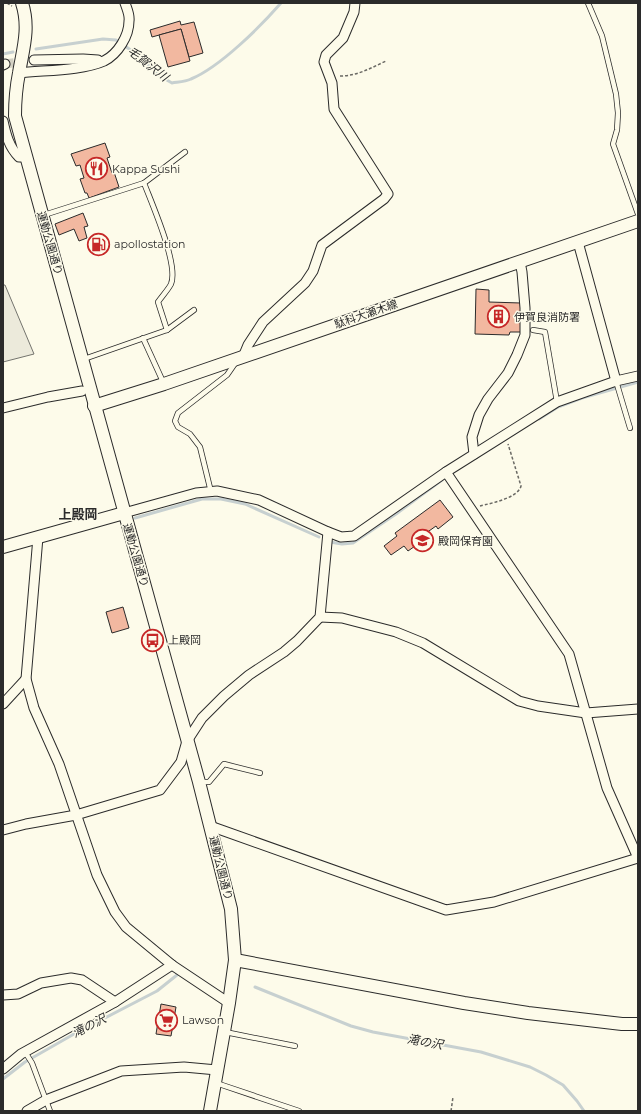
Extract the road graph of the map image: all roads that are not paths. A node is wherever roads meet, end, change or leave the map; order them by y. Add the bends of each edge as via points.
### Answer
1 (22, 3) edge
2 (125, 3) edge
3 (355, 3) edge
4 (588, 3) edge
5 (34, 60) tunnel mouth
6 (105, 60) junction
7 (19, 73) junction
8 (3, 121) edge
9 (185, 152) dead end
10 (26, 157) junction
11 (144, 184) junction
12 (638, 214) edge
13 (42, 216) junction
14 (638, 221) edge
15 (578, 242) junction
16 (520, 262) junction
17 (194, 310) dead end
18 (167, 330) junction
19 (533, 330) dead end
20 (144, 338) junction
21 (240, 358) junction
22 (82, 359) junction
23 (638, 376) edge
24 (616, 382) junction
25 (164, 384) junction
26 (82, 391) dead end
27 (557, 402) junction
28 (94, 406) junction
29 (3, 408) edge
30 (630, 428) dead end
31 (474, 454) junction
32 (446, 472) junction
33 (211, 492) junction
34 (124, 513) junction
35 (328, 532) junction
36 (38, 537) junction
37 (3, 547) edge
38 (320, 617) junction
39 (26, 679) junction
40 (3, 704) edge
41 (638, 709) edge
42 (586, 713) junction
43 (187, 741) junction
44 (260, 773) dead end
45 (199, 782) junction
46 (76, 815) junction
47 (210, 826) junction
48 (3, 830) edge
49 (638, 858) edge
50 (235, 960) junction
51 (172, 965) junction
52 (3, 995) edge
53 (115, 1002) junction
54 (229, 1003) junction
55 (638, 1024) edge
56 (224, 1031) junction
57 (296, 1046) dead end
58 (26, 1054) junction
59 (4, 1066) edge
60 (217, 1070) junction
61 (215, 1082) junction
62 (46, 1100) junction
63 (27, 1111) edge
64 (50, 1111) edge
65 (210, 1111) edge
66 (299, 1111) edge

1 - 7 street, 運動公園通り via 26,14 26,30
2 - 6 street via 130,20 127,35 116,51
3 - 21 street via 343,38 326,55 324,62 332,82 334,109 388,194 322,245 313,271 305,283 263,322
4 - 12 lane via 602,36 616,94 618,124 612,144
5 - 6 street
6 - 7 street via 84,67
7 - 10 street, 運動公園通り via 15,116
8 - 10 street via 12,150 19,157
9 - 11 lane
10 - 13 street, 運動公園通り
11 - 13 lane
11 - 18 lane via 163,233 173,271 171,284 158,302
13 - 22 street, 運動公園通り
14 - 15 street, 駄科大瀬木線
15 - 16 street, 駄科大瀬木線
15 - 24 street
16 - 21 street, 駄科大瀬木線
16 - 31 street via 525,335 508,373 479,415 472,437
17 - 18 lane
18 - 20 lane
19 - 27 lane via 545,332
20 - 22 lane
20 - 25 lane
21 - 25 street, 駄科大瀬木線
21 - 33 lane via 227,374 178,413 175,421 200,447
22 - 28 street, 運動公園通り
23 - 24 street
24 - 27 street
24 - 30 lane
25 - 28 street, 駄科大瀬木線
26 - 29 street
27 - 31 street
28 - 34 street, 運動公園通り
31 - 32 street
32 - 35 street via 354,536 341,537
32 - 42 street via 569,654
33 - 34 street
33 - 35 street via 259,500
34 - 36 street
34 - 43 street, 運動公園通り
35 - 38 street
36 - 37 street
36 - 39 street
38 - 42 street via 342,618 396,632 423,643 519,701
38 - 43 street via 284,652 249,675 224,696 202,718
39 - 40 street
39 - 46 street via 34,708 59,764
41 - 42 street
42 - 49 street via 607,788
43 - 45 street, 運動公園通り
43 - 46 street via 181,762 160,790
44 - 45 lane via 224,764 209,782
45 - 47 street, 運動公園通り
46 - 48 street
46 - 51 street via 97,875 115,912 126,927
47 - 49 street via 446,910 494,902
47 - 50 street, 運動公園通り via 231,909
50 - 54 street, 運動公園通り
50 - 55 street via 464,1003 528,1013
51 - 53 street
51 - 54 street
52 - 53 street via 18,994 42,983 71,978 82,980
53 - 58 street
54 - 56 street, 運動公園通り
56 - 57 lane
56 - 60 street, 運動公園通り
58 - 59 street
58 - 62 lane
60 - 61 street, 運動公園通り
60 - 62 street via 184,1067 121,1071
61 - 65 street, 運動公園通り
61 - 66 lane
62 - 63 street
62 - 64 lane

